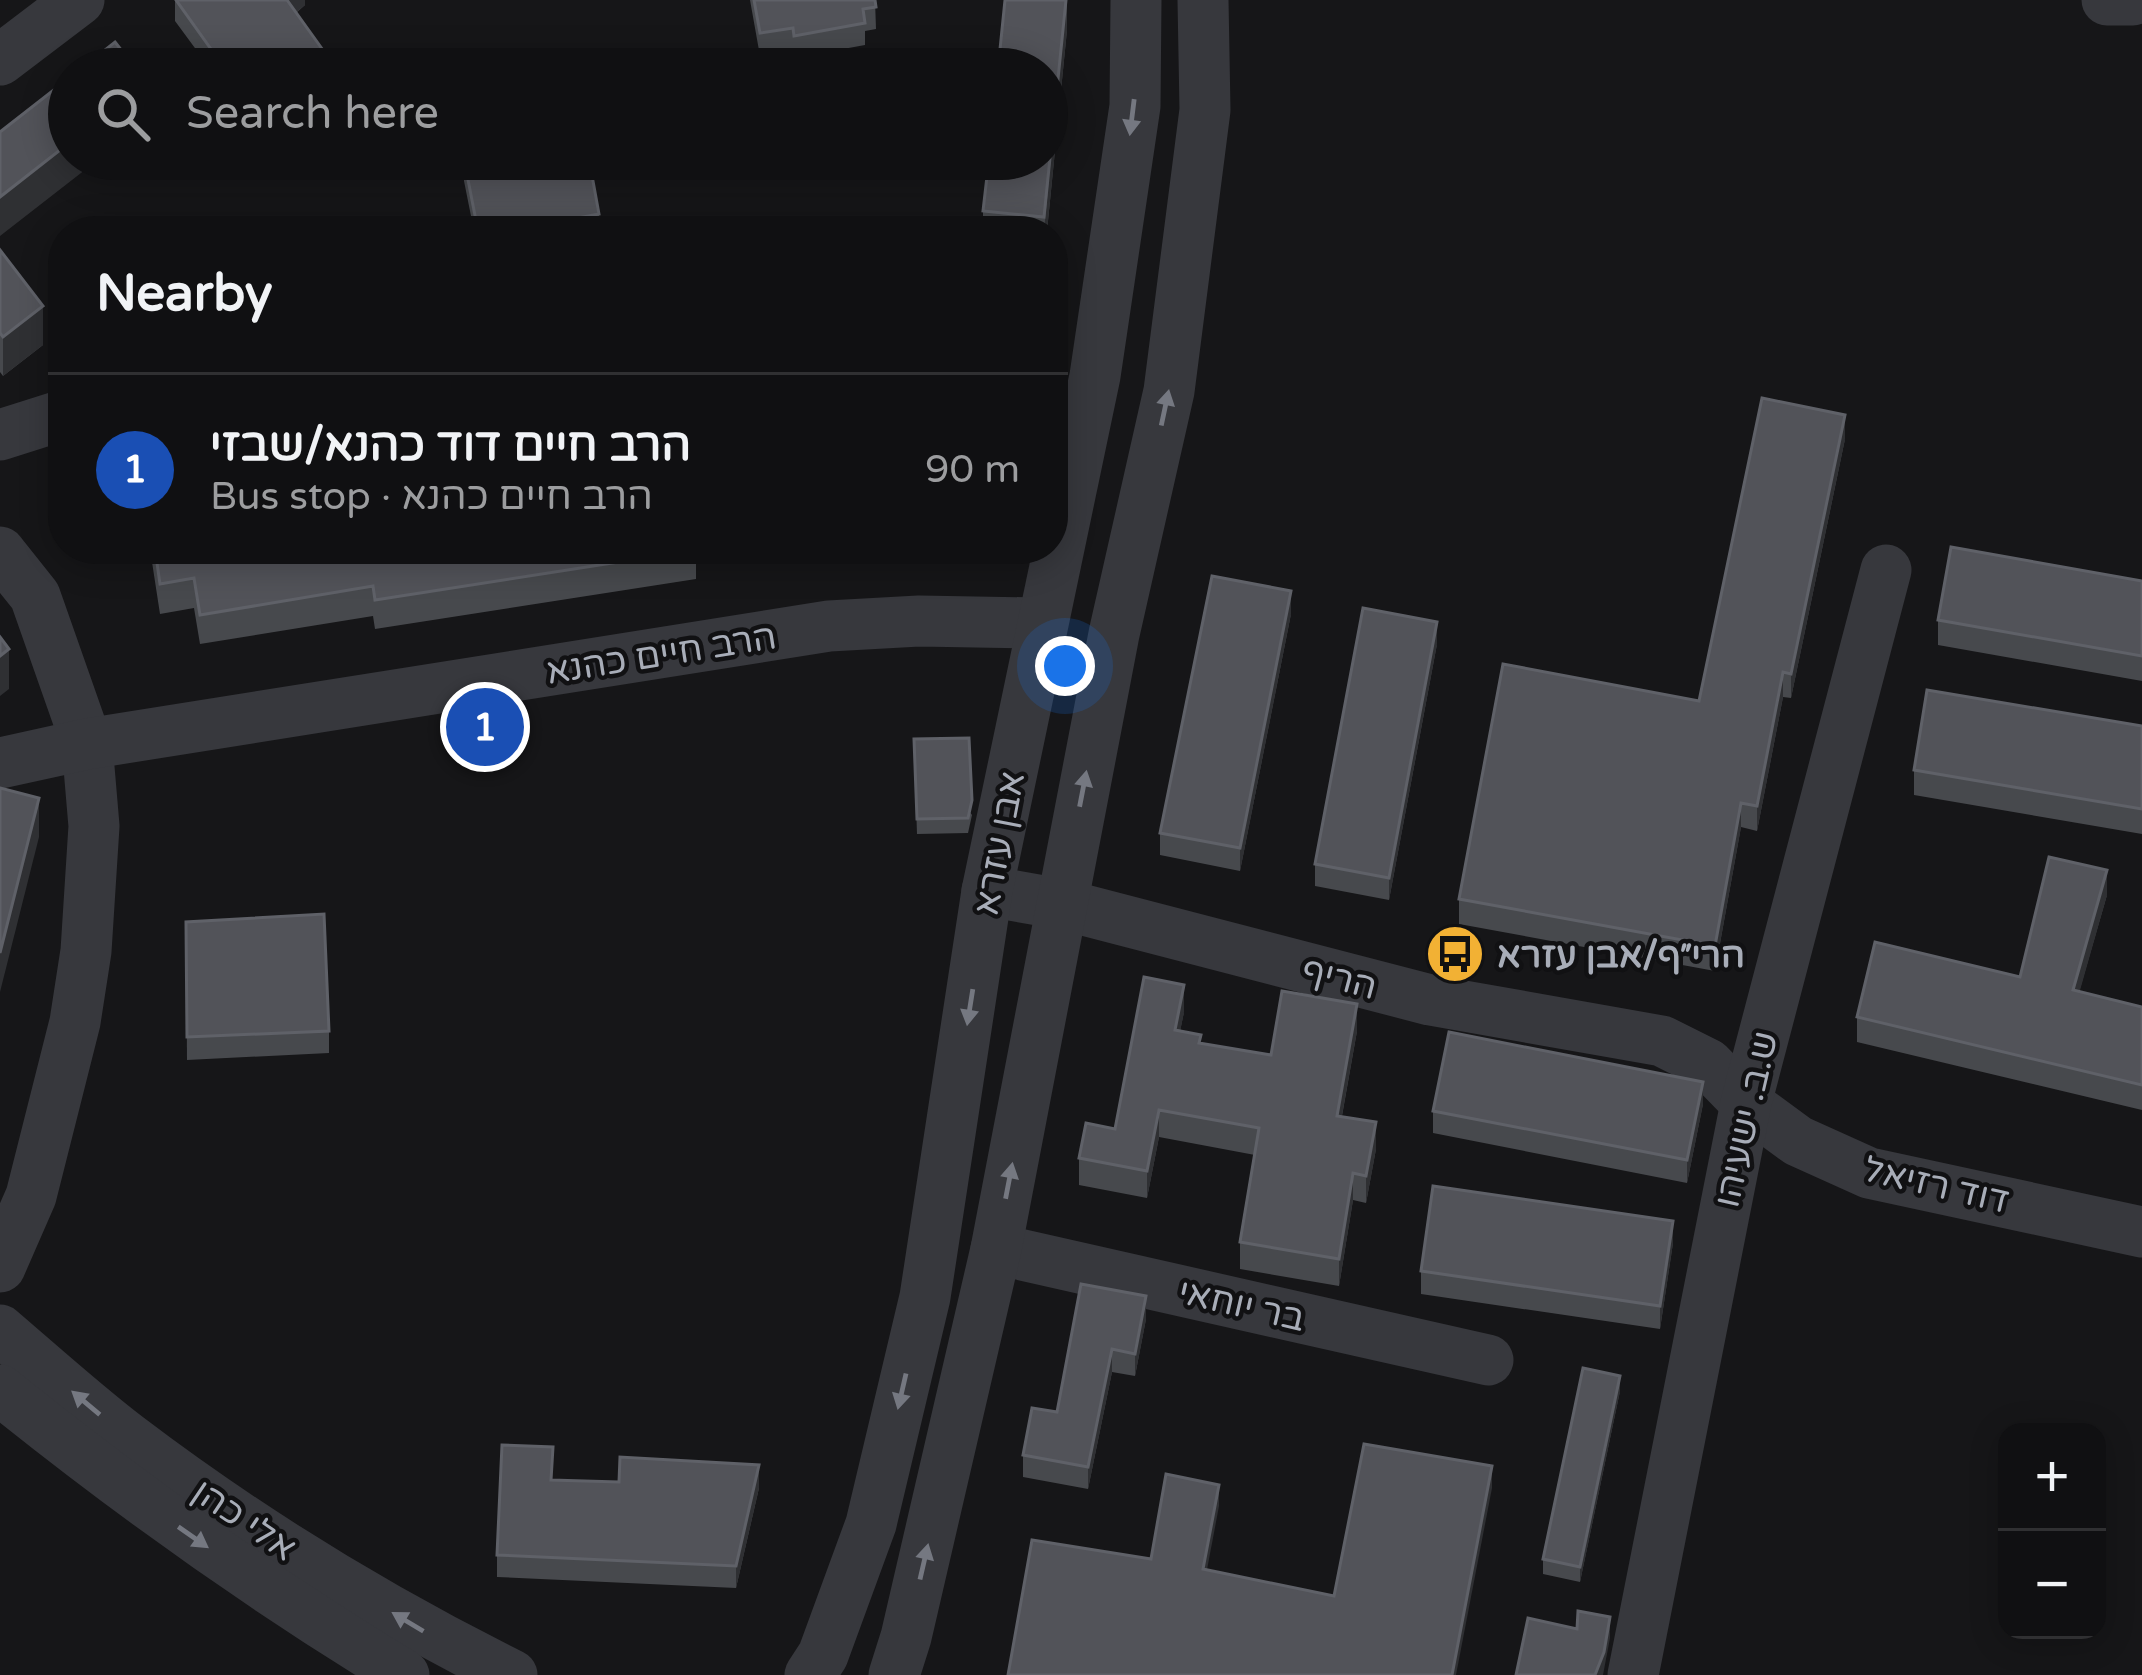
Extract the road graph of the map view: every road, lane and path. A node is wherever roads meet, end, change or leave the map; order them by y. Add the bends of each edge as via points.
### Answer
1 (80, 0) edge
2 (1136, 0) edge
3 (1203, 0) edge
4 (2107, 0) edge
5 (2133, 0) edge
6 (0, 60) edge
7 (48, 420) edge
8 (0, 435) edge
9 (1068, 497) edge
10 (0, 552) edge
11 (1053, 564) edge
12 (1886, 570) dead end
13 (1040, 623) junction
14 (87, 744) junction
15 (0, 763) edge
16 (987, 891) junction
17 (1060, 904) junction
18 (1746, 1103) junction
19 (16, 1212) edge
20 (2142, 1232) edge
21 (996, 1249) junction
22 (0, 1268) edge
23 (0, 1330) edge
24 (1488, 1360) dead end
25 (0, 1390) edge
26 (404, 1675) edge
27 (512, 1675) edge
28 (810, 1675) edge
29 (894, 1675) edge
30 (1633, 1675) edge

1 - 6 street
2 -> 9 street, אבן עזרא via 1135,106 1095,376
17 -> 3 street, אבן עזרא via 1169,391 1205,110
4 - 5 street
7 - 8 street
10 - 14 street via 35,596
11 -> 13 street, אבן עזרא
12 - 18 street, ש.ב. ישעיהו
13 - 14 street, הרב חיים כהנא via 829,626
13 - 16 street, אבן עזרא
14 - 15 street, הרב חיים כהנא
14 - 19 street via 94,826 86,951 75,1022
16 - 17 street, הריף
16 -> 28 street, אבן עזרא via 925,1297 871,1524
17 - 18 street, הריף via 1430,1000 1662,1041 1708,1064
21 -> 17 street, אבן עזרא
18 - 20 street, דוד רזיאל via 1798,1141 1869,1173
18 - 30 street, ש.ב. ישעיהו
19 - 22 street
21 - 24 street, בר יוחאי
29 -> 21 street, אבן עזרא
27 -> 23 street, אלי כהן via 286,1549 127,1437
25 -> 26 street, אלי כהן via 127,1491

